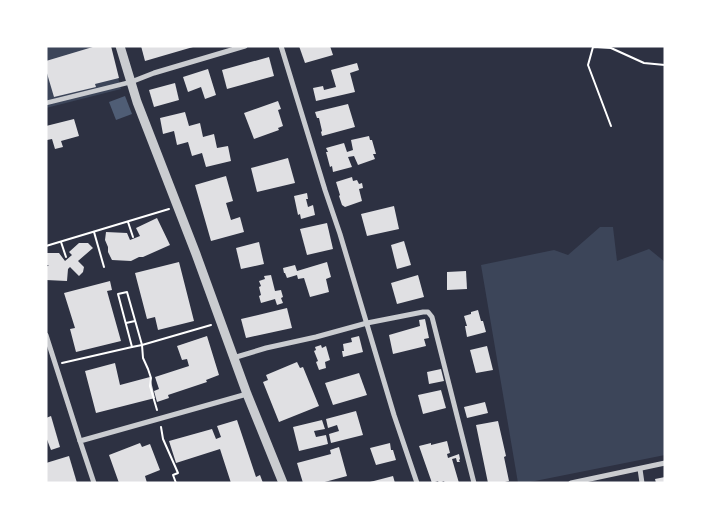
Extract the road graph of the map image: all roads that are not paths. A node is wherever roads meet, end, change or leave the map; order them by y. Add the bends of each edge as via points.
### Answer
1 (120, 46) edge
2 (245, 46) edge
3 (281, 46) edge
4 (131, 82) junction
5 (46, 103) edge
6 (367, 323) junction
7 (46, 335) edge
8 (233, 358) junction
9 (247, 394) junction
10 (80, 441) junction
11 (665, 463) edge
12 (640, 469) junction
13 (94, 483) edge
14 (283, 483) edge
15 (417, 483) edge
16 (474, 483) edge
17 (571, 483) edge
18 (642, 483) edge

1 - 4 street
2 - 4 street
3 - 6 street
4 - 5 street
4 - 8 street
6 - 8 street
6 - 15 street
6 - 16 street via 423,312 432,317
7 - 10 street
8 - 9 street
9 - 10 street
9 - 14 street
10 - 13 street
11 - 12 street
12 - 17 street
12 - 18 street

